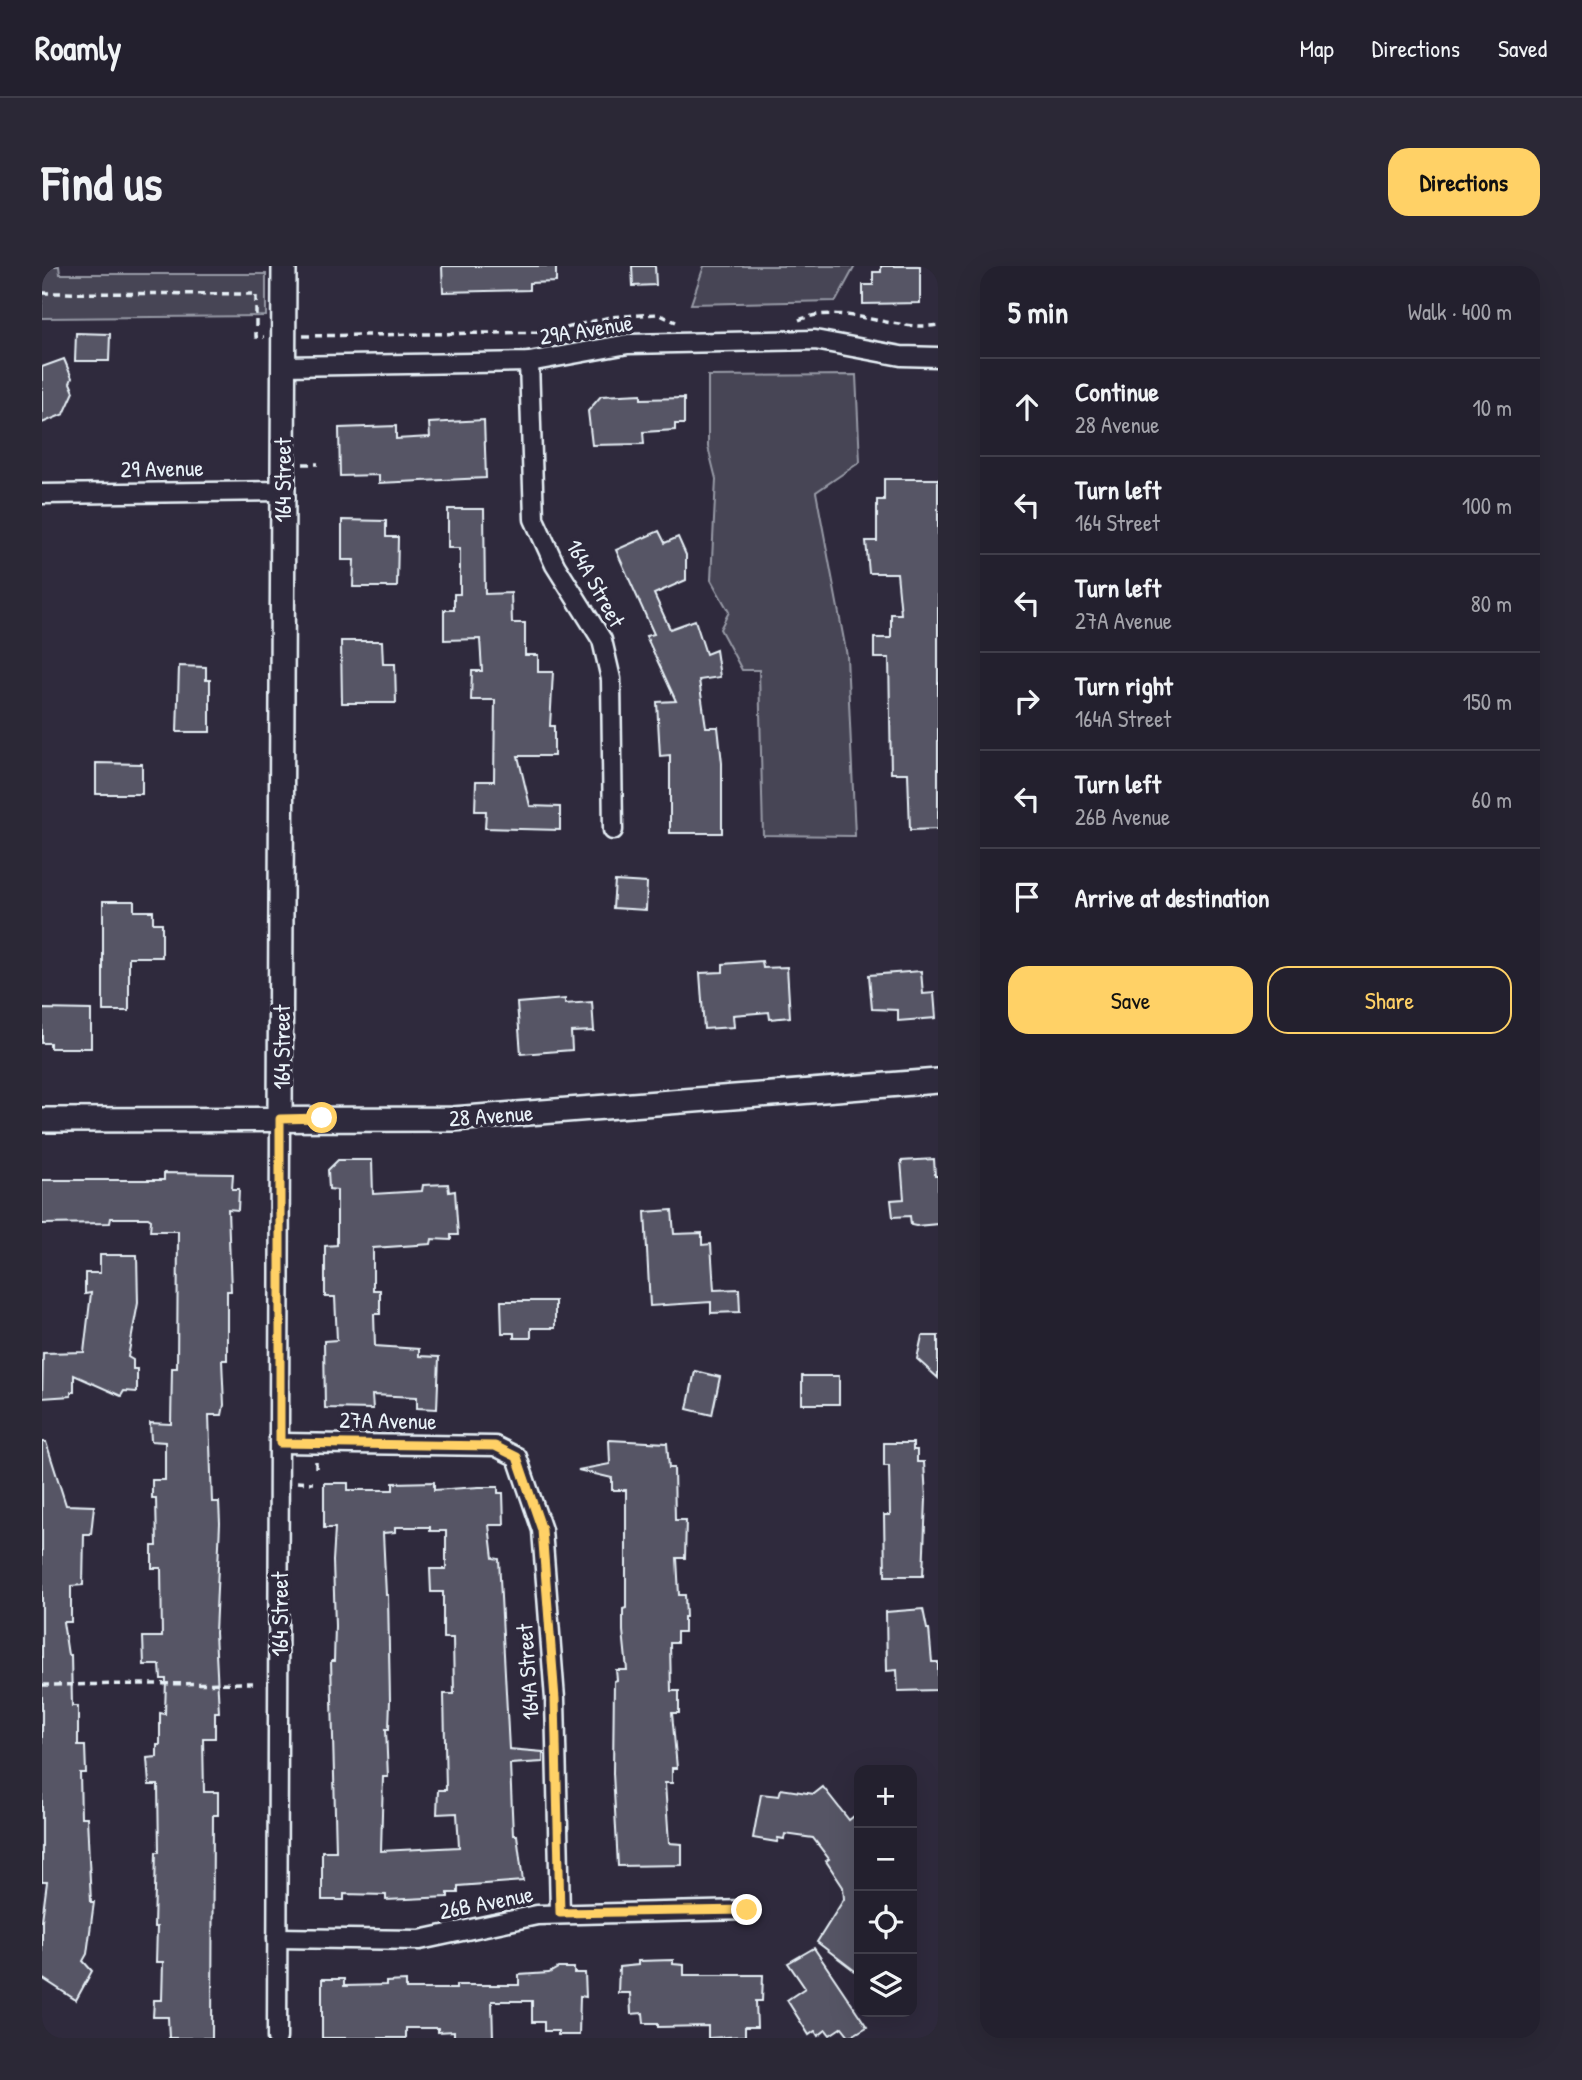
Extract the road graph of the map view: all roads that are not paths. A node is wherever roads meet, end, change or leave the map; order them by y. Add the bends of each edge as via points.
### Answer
1 (284, 266) edge
2 (938, 357) edge
3 (529, 362) junction
4 (283, 366) junction
5 (282, 491) junction
6 (42, 494) edge
7 (613, 830) dead end
8 (938, 1081) edge
9 (280, 1119) junction
10 (42, 1120) edge
11 (280, 1443) junction
12 (495, 1446) joint
13 (747, 1910) dead end
14 (560, 1913) junction
15 (277, 1938) junction
16 (276, 2038) edge

1 - 4 street, 164 Street
2 - 3 street, 29A Avenue via 901,356 815,340 628,344
3 - 4 street, 29A Avenue
3 - 7 street, 164A Street via 534,519 555,565 602,640 611,679
4 - 5 street, 164 Street
5 - 6 street, 29 Avenue
5 - 9 street, 164 Street
8 - 9 street, 28 Avenue via 453,1119
9 - 10 street, 28 Avenue
9 - 11 street, 164 Street
11 - 12 street, 27A Avenue
11 - 15 street, 164 Street
12 - 14 street, 164A Street via 517,1457 542,1530 555,1699
13 - 14 street, 26B Avenue
14 - 15 street, 26B Avenue via 420,1940
15 - 16 street, 164 Street

